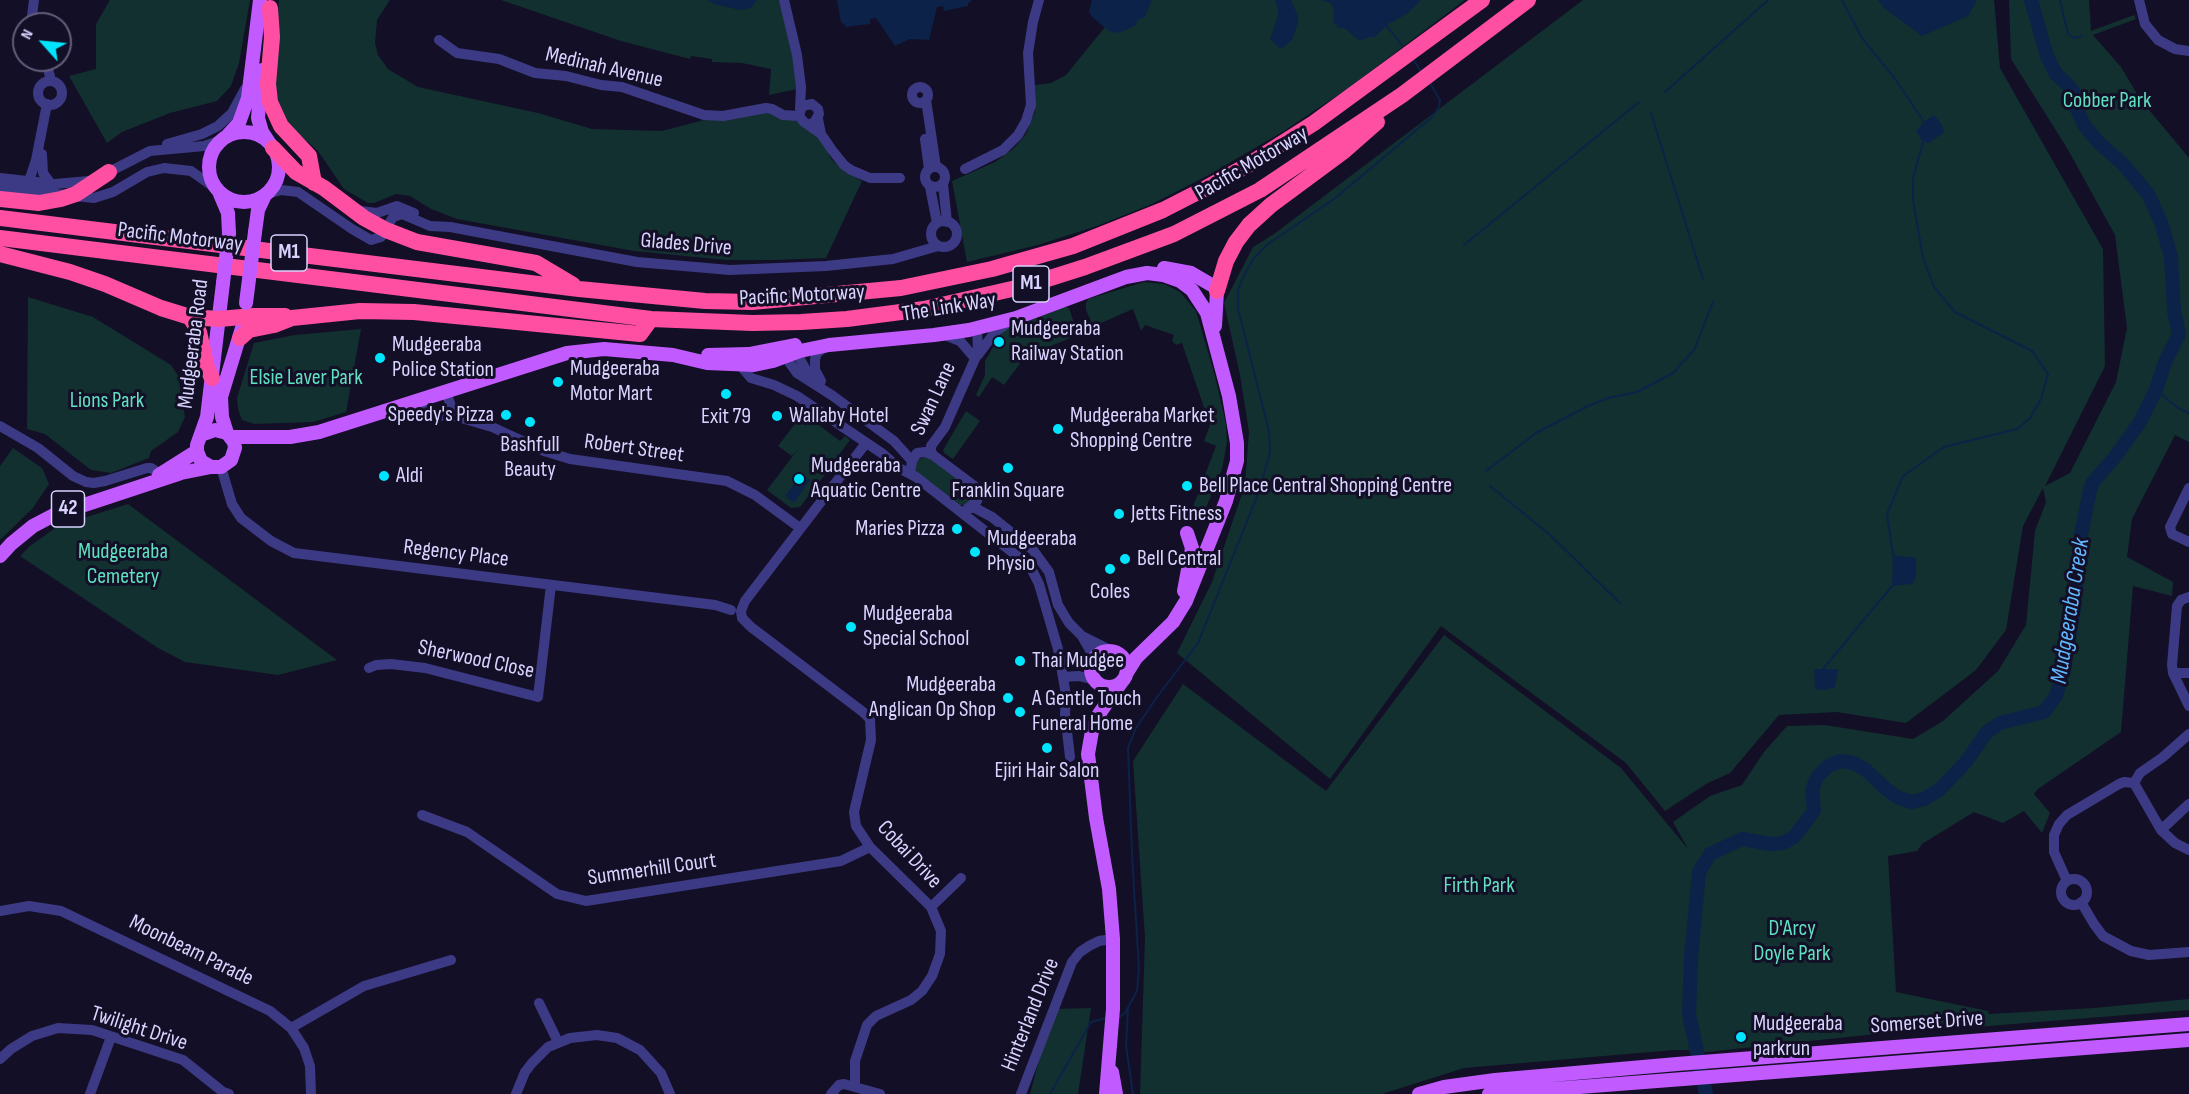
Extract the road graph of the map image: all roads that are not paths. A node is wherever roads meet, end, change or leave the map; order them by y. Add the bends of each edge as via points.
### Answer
1 (784, 0) edge
2 (1039, 0) edge
3 (1482, 0) edge
4 (1528, 0) edge
5 (2139, 0) edge
6 (267, 3) edge
7 (439, 40) dead end
8 (2189, 51) edge
9 (253, 60) junction
10 (49, 72) edge
11 (51, 81) junction
12 (801, 87) junction
13 (1402, 95) junction
14 (922, 101) dead end
15 (50, 104) junction
16 (812, 104) junction
17 (800, 112) junction
18 (813, 121) junction
19 (222, 139) junction
20 (271, 145) junction
21 (150, 151) junction
22 (933, 168) junction
23 (965, 169) dead end
24 (109, 172) junction
25 (0, 178) edge
26 (900, 178) dead end
27 (30, 181) junction
28 (314, 183) junction
29 (51, 184) junction
30 (943, 184) junction
31 (930, 187) junction
32 (0, 188) edge
33 (216, 189) junction
34 (40, 193) junction
35 (266, 194) junction
36 (70, 196) junction
37 (0, 199) edge
38 (351, 209) junction
39 (0, 218) edge
40 (942, 223) junction
41 (450, 227) junction
42 (386, 230) junction
43 (0, 238) edge
44 (935, 242) junction
45 (0, 254) edge
46 (579, 289) junction
47 (1217, 291) junction
48 (1072, 295) junction
49 (245, 310) junction
50 (190, 317) junction
51 (292, 318) junction
52 (1016, 318) junction
53 (219, 319) junction
54 (651, 319) junction
55 (973, 326) junction
56 (942, 334) junction
57 (240, 338) junction
58 (1215, 344) junction
59 (829, 345) junction
60 (791, 351) junction
61 (974, 357) junction
62 (691, 358) junction
63 (767, 363) junction
64 (740, 365) junction
65 (212, 378) junction
66 (826, 391) junction
67 (446, 392) junction
68 (409, 403) junction
69 (458, 417) junction
70 (0, 426) edge
71 (201, 435) junction
72 (229, 435) junction
73 (280, 438) junction
74 (866, 443) junction
75 (196, 451) junction
76 (234, 454) junction
77 (920, 456) junction
78 (895, 463) junction
79 (216, 467) junction
80 (160, 474) junction
81 (916, 477) junction
82 (148, 483) junction
83 (2189, 488) edge
84 (978, 493) junction
85 (963, 509) junction
86 (992, 517) junction
87 (800, 528) junction
88 (1187, 533) dead end
89 (1207, 542) junction
90 (2189, 542) edge
91 (0, 556) edge
92 (551, 585) junction
93 (1184, 591) junction
94 (2186, 594) edge
95 (736, 611) junction
96 (1165, 629) junction
97 (1082, 636) junction
98 (1151, 642) junction
99 (1113, 651) junction
100 (1092, 663) junction
101 (369, 668) dead end
102 (2173, 673) junction
103 (2189, 673) edge
104 (1067, 677) junction
105 (1124, 677) junction
106 (1096, 681) junction
107 (2189, 706) edge
108 (1099, 714) junction
109 (2189, 734) edge
110 (1070, 757) dead end
111 (2134, 783) junction
112 (2189, 804) edge
113 (422, 815) dead end
114 (2161, 830) junction
115 (870, 847) junction
116 (2189, 850) edge
117 (960, 878) dead end
118 (2067, 881) junction
119 (2081, 902) junction
120 (931, 907) junction
121 (0, 911) edge
122 (1113, 939) junction
123 (2189, 952) edge
124 (451, 960) dead end
125 (539, 1003) dead end
126 (2189, 1024) edge
127 (291, 1028) junction
128 (111, 1037) junction
129 (2189, 1040) edge
130 (1969, 1041) junction
131 (558, 1042) junction
132 (1970, 1056) junction
133 (0, 1059) edge
134 (1109, 1059) junction
135 (855, 1085) junction
136 (224, 1093) edge
137 (90, 1094) edge
138 (311, 1094) edge
139 (516, 1094) edge
140 (670, 1094) edge
141 (831, 1094) edge
142 (880, 1094) edge
143 (1021, 1094) edge
144 (1106, 1094) edge
145 (1116, 1094) edge
146 (1419, 1094) edge
147 (1488, 1094) edge

1 - 12 street
2 - 23 street via 1028,53 1030,105 1026,121 1003,150
3 - 46 highway, Pacific Motorway / M1 via 1314,123 1248,165 1105,235 1073,246 992,269 901,288 752,302
4 - 13 highway, Pacific Motorway / M1
5 - 8 street via 2145,24 2158,40
6 - 9 main road
6 - 20 main road via 258,115 262,132
6 - 28 highway via 272,37 270,102 281,126 309,156
7 - 17 street, Medinah Avenue via 457,53 622,87 704,115 723,116 766,108 783,115
9 - 19 main road via 244,114 236,128
9 - 21 street via 239,104 225,122
10 - 11 street
11 - 15 street via 62,92 60,100
11 - 15 street via 38,90 39,98
12 - 16 street
12 - 17 street
13 - 47 highway via 1362,136 1249,225 1229,254
13 - 54 highway, Pacific Motorway / M1 via 1260,190 1174,234 1058,276 924,309 847,319 752,323
14 - 22 street, Glades Drive
15 - 27 street
15 - 29 street via 41,163
16 - 17 street via 805,104
16 - 18 street via 818,109
17 - 18 street via 801,120
18 - 26 street via 837,158 852,170 870,178
19 - 20 main road via 235,132 248,132 260,135
19 - 21 street via 200,147
19 - 33 main road via 211,154 208,167
20 - 28 highway, M1 via 290,166
20 - 35 main road via 279,161 278,173
21 - 24 street
22 - 30 street, Glades Drive via 942,168
22 - 31 street, Glades Drive via 924,178
24 - 29 street via 82,183
24 - 36 highway
25 - 27 street
27 - 29 street
27 - 34 street
28 - 38 highway, M1
30 - 31 street
30 - 40 street, Glades Drive
31 - 40 street, Glades Drive
32 - 34 street
33 - 35 main road via 226,198 241,202
33 - 36 street via 191,171 164,168 147,172 104,196
33 - 53 main road, Mudgeeraba Road, bridge via 227,209 229,233
34 - 36 street
35 - 42 street via 281,190 298,192 370,239 378,239
35 - 49 main road, Mudgeeraba Road, bridge via 258,210
36 - 37 highway via 44,202
38 - 41 street, Glades Drive via 373,213 402,207
38 - 42 highway, M1
39 - 46 highway, Pacific Motorway / M1
40 - 44 street, Glades Drive via 932,230
40 - 44 street, Glades Drive via 955,229 956,239 948,247
41 - 42 street, Glades Drive via 427,225 400,214 393,217
41 - 44 street, Glades Drive via 637,262 730,270 894,259
42 - 46 highway, M1 via 427,244 536,263
43 - 54 highway, Pacific Motorway / M1
45 - 50 highway via 70,272
47 - 48 main road via 1191,273 1153,267 1127,271
47 - 58 main road, The Link Way
48 - 52 main road, The Link Way
48 - 55 main road
48 - 58 main road, The Link Way via 1138,274 1172,277 1199,298
49 - 51 highway
49 - 53 highway
49 - 57 main road, Mudgeeraba Road
50 - 53 highway
50 - 65 highway via 199,332
51 - 54 highway via 360,310 396,311 640,334
51 - 57 highway via 249,330
52 - 55 main road, The Link Way
52 - 61 street, Swan Lane via 995,332
53 - 65 main road, Mudgeeraba Road
55 - 56 main road, The Link Way
55 - 60 main road via 850,335
55 - 61 street, Swan Lane via 979,347
56 - 59 main road, The Link Way
56 - 61 street, Swan Lane via 959,339
57 - 72 main road, Mudgeeraba Road via 221,397 222,417
58 - 89 main road, The Link Way via 1229,396 1237,452 1236,471
59 - 60 main road, The Link Way
59 - 66 street via 816,355 814,365
60 - 62 main road
60 - 63 main road
60 - 66 street via 788,362
61 - 77 street, Swan Lane via 954,407
62 - 64 main road
62 - 67 main road via 604,349 567,352
63 - 64 main road
63 - 66 street
64 - 74 street via 751,378 780,387
65 - 71 main road, Mudgeeraba Road
66 - 77 street
67 - 68 main road
67 - 69 street
68 - 69 street, Robert Street via 436,415
68 - 73 main road via 319,432
69 - 87 street, Robert Street via 570,459 727,481 755,495
70 - 80 street via 86,482 105,481 147,468
71 - 72 main road via 215,430
71 - 75 main road
72 - 73 main road
72 - 76 main road via 234,442
73 - 76 main road via 250,445
74 - 78 street
74 - 87 street
75 - 79 main road via 201,461
75 - 80 main road, 42
76 - 79 main road via 231,460
77 - 78 street
77 - 81 street via 911,470
77 - 84 street via 974,485
78 - 81 street
79 - 82 main road, 42
79 - 92 street, Regency Place via 241,518 287,551
80 - 82 main road, 42
81 - 85 street
82 - 91 main road, 42 via 54,515 33,526
83 - 90 street via 2170,527 2172,534
84 - 85 street via 975,503
84 - 86 street
85 - 86 street via 975,508
85 - 104 street via 1029,566 1039,585
86 - 97 street via 1040,558 1061,612
87 - 95 street
88 - 93 main road via 1192,548
89 - 93 main road, The Link Way
89 - 96 main road, The Link Way via 1182,608
92 - 95 street, Regency Place via 715,605
92 - 101 street, Sherwood Close via 538,697 425,668 391,664
93 - 96 main road, The Link Way
94 - 102 street via 2177,606
95 - 115 street, Cobai Drive via 751,627 870,719 871,740 854,812 856,826
96 - 98 main road, The Link Way
97 - 99 street
97 - 100 street
98 - 99 main road, The Link Way via 1129,651
98 - 105 main road, The Link Way
99 - 100 main road via 1102,652
99 - 105 main road via 1125,660
100 - 104 street
100 - 106 main road
102 - 103 street
102 - 107 street
104 - 106 street
104 - 110 street via 1065,714
105 - 106 main road via 1111,686
105 - 108 main road, The Link Way
106 - 108 main road via 1101,696
108 - 122 main road via 1088,765 1109,889
109 - 111 street via 2140,773
111 - 114 street
111 - 118 street via 2119,784 2070,813 2059,824 2054,852
112 - 114 street
113 - 115 street, Summerhill Court via 467,832 557,894 585,901 841,861
114 - 116 street
115 - 120 street, Cobai Drive
117 - 120 street
118 - 119 street via 2084,884 2087,892
118 - 119 street via 2062,887 2063,898 2072,905
119 - 123 street via 2103,936 2131,951 2149,955
120 - 135 street, Cobai Drive via 942,939 932,976 917,995 871,1020 855,1061
121 - 127 street, Moonbeam Parade via 29,906 61,911 270,1011
122 - 134 main road
122 - 143 street, Hinterland Drive via 1089,946 1072,962
124 - 127 street via 364,986
125 - 131 street
126 - 130 main road, Somerset Drive
127 - 138 street, Moonbeam Parade via 310,1066
128 - 133 street, Twilight Drive via 92,1030 57,1028 32,1036
128 - 136 street, Twilight Drive via 183,1060
128 - 137 street
129 - 132 main road, Somerset Drive
130 - 132 main road
130 - 146 main road, Somerset Drive via 1495,1080
131 - 139 street via 532,1063
131 - 140 street via 580,1035 625,1041 648,1056
132 - 147 main road, Somerset Drive
134 - 144 main road
134 - 145 main road
135 - 141 street via 839,1085
135 - 142 street

